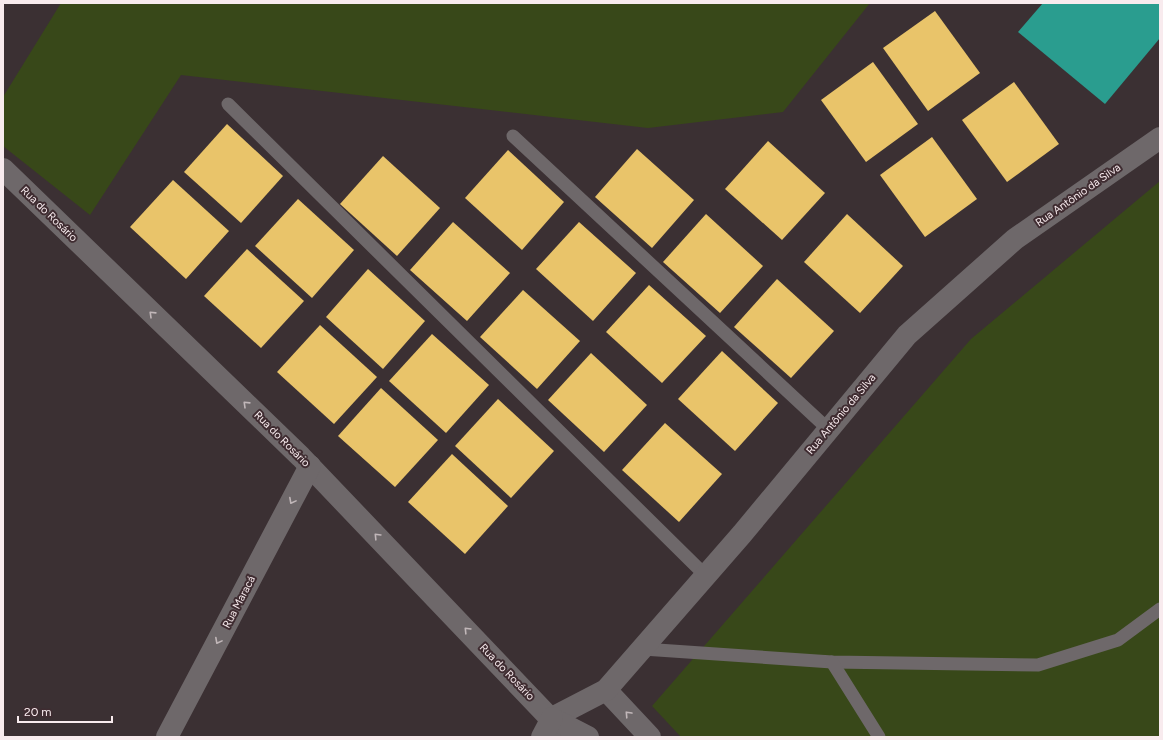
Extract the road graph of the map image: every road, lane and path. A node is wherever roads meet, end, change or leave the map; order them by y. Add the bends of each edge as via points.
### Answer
1 (228, 104) dead end
2 (513, 136) dead end
3 (1160, 138) edge
4 (3, 170) edge
5 (828, 428) junction
6 (310, 466) junction
7 (706, 576) junction
8 (1160, 609) edge
9 (643, 649) junction
10 (832, 662) junction
11 (606, 690) junction
12 (547, 728) edge
13 (167, 737) edge
14 (568, 737) edge
15 (588, 737) edge
16 (650, 737) edge
17 (879, 737) edge

1 - 7 lane
2 - 5 lane
3 - 5 street, Rua Antônio da Silva via 1015,239 907,335
6 -> 4 street, Rua do Rosário
5 - 7 street, Rua Antônio da Silva
12 -> 6 street, Rua do Rosário
6 -> 13 street, Rua Maracá
7 - 9 street, Rua Antônio da Silva
8 - 10 lane via 1118,640 1038,665
9 - 10 lane
9 - 11 street, Rua Antônio da Silva
10 - 17 lane
11 - 12 street, Rua Antônio da Silva
16 -> 11 street
12 - 14 street, Rua do Rosário
12 - 15 street, Rua do Rosário

